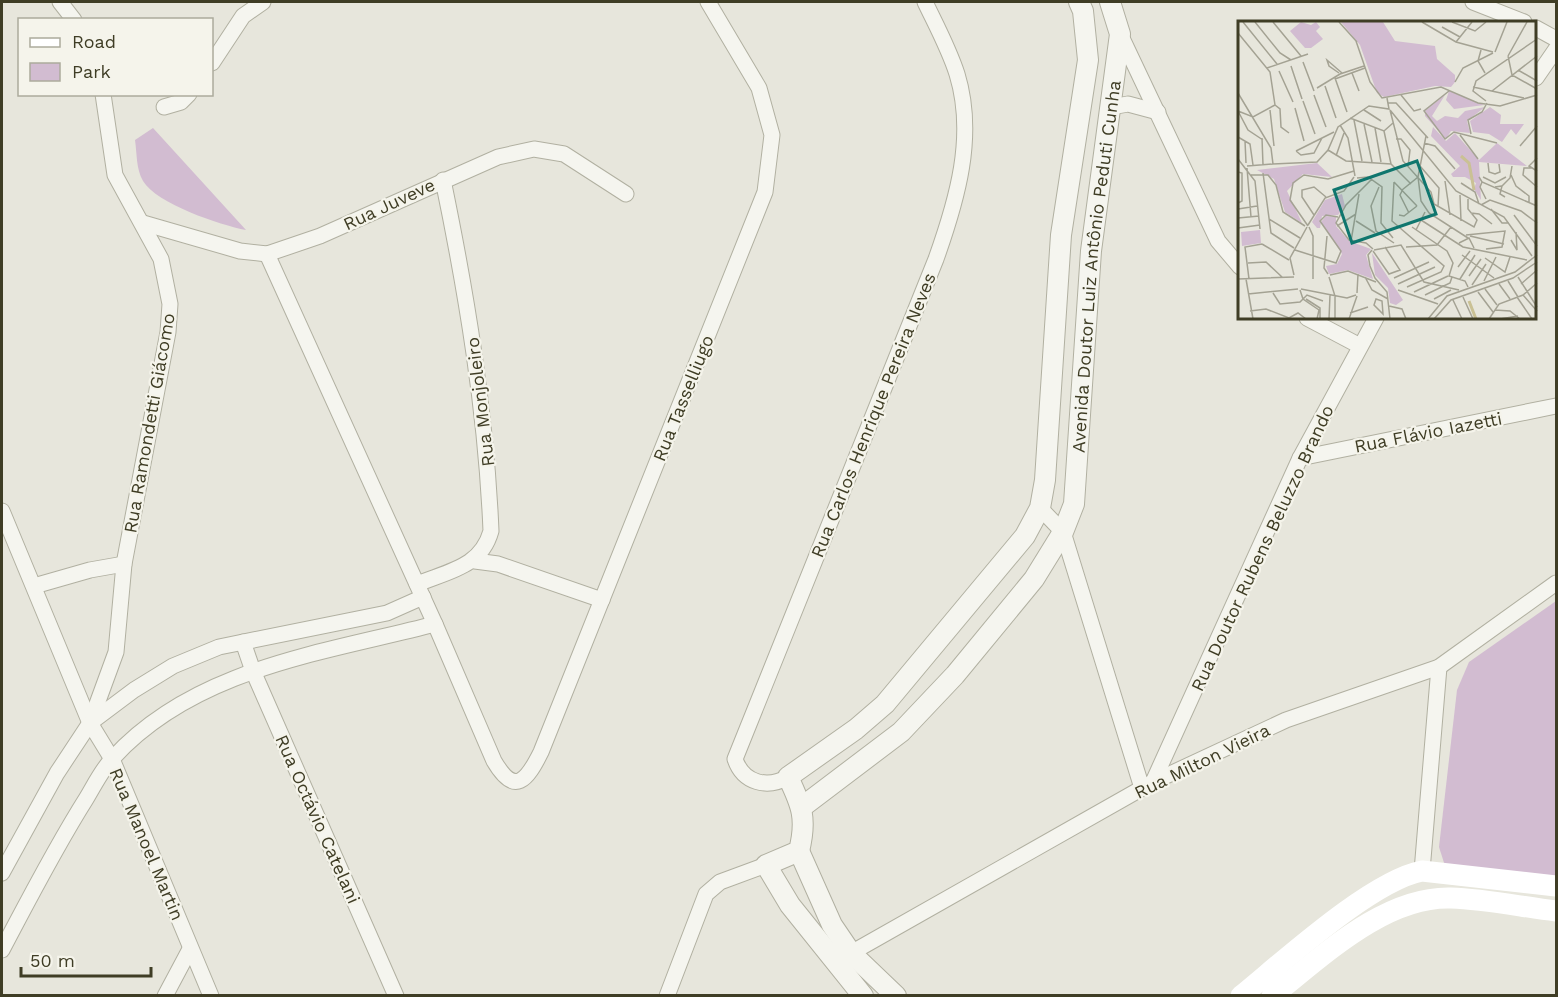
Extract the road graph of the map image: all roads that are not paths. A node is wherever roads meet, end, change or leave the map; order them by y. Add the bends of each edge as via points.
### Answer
1 (60, 2) edge
2 (263, 2) edge
3 (708, 2) edge
4 (925, 2) edge
5 (1079, 2) edge
6 (1110, 2) edge
7 (1473, 2) edge
8 (72, 18) edge
9 (1521, 21) edge
10 (1537, 29) edge
11 (1120, 34) junction
12 (1557, 39) edge
13 (1557, 49) edge
14 (213, 61) edge
15 (1537, 77) edge
16 (103, 96) edge
17 (187, 96) edge
18 (164, 107) dead end
19 (1110, 107) junction
20 (1158, 112) junction
21 (443, 180) junction
22 (626, 194) dead end
23 (143, 223) junction
24 (267, 254) junction
25 (1238, 265) edge
26 (1311, 320) edge
27 (1375, 320) edge
28 (1360, 346) junction
29 (1557, 406) edge
30 (1300, 458) junction
31 (1040, 508) junction
32 (2, 511) edge
33 (1063, 532) junction
34 (475, 561) junction
35 (124, 564) junction
36 (1557, 583) edge
37 (34, 586) junction
38 (420, 591) junction
39 (602, 600) junction
40 (435, 624) junction
41 (243, 642) junction
42 (1439, 667) junction
43 (253, 671) junction
44 (90, 723) junction
45 (111, 759) junction
46 (788, 777) junction
47 (1147, 785) junction
48 (802, 807) junction
49 (799, 851) junction
50 (766, 865) junction
51 (1422, 871) junction
52 (2, 873) edge
53 (1557, 886) edge
54 (816, 894) junction
55 (790, 905) junction
56 (1557, 911) edge
57 (190, 949) junction
58 (2, 950) edge
59 (851, 953) junction
60 (165, 996) edge
61 (211, 996) edge
62 (396, 996) edge
63 (667, 996) edge
64 (863, 996) edge
65 (896, 996) edge
66 (1241, 996) edge
67 (1272, 996) edge

1 - 8 street
2 - 14 street via 243,16
3 - 39 street, Rua Tasselliugo via 759,88 772,135 765,192
4 - 46 street, Rua Carlos Henrique Pereira Neves via 957,74 965,137 961,174 936,259 735,759 738,768 754,781 768,784
5 - 31 street, Avenida Doutor Luiz Antônio Peduti Cunha via 1088,60 1061,235
6 - 11 street, Avenida Doutor Luiz Antônio Peduti Cunha
7 - 9 street
10 - 12 street
11 - 19 street, Avenida Doutor Luiz Antônio Peduti Cunha
11 - 20 street
13 - 15 street
16 - 23 street, Rua Ramondetti Giácomo via 115,175
17 - 18 street via 182,102
19 - 20 street via 1128,104
19 - 33 street, Avenida Doutor Luiz Antônio Peduti Cunha via 1086,305 1074,504
20 - 25 street via 1218,241
21 - 22 street, Rua Juveve via 498,157 534,149 564,154
21 - 24 street, Rua Juveve via 320,236
21 - 34 street, Rua Monjoleiro via 467,297 489,482 491,531 487,547
23 - 24 street, Rua Juveve via 240,251
23 - 35 street, Rua Ramondetti Giácomo via 161,259 170,303 168,332
24 - 38 street
26 - 28 street
27 - 28 street, Rua Doutor Rubens Beluzzo Brando
28 - 30 street, Rua Doutor Rubens Beluzzo Brando
29 - 30 street, Rua Flávio Iazetti
30 - 47 street, Rua Doutor Rubens Beluzzo Brando
31 - 33 street
31 - 46 street, Avenida Doutor Luiz Antônio Peduti Cunha via 1025,536 987,585 885,704
32 - 37 street, Rua Manoel Martin
33 - 47 street
33 - 48 street, Avenida Doutor Luiz Antônio Peduti Cunha via 1034,579 902,732
34 - 38 street
34 - 39 street via 498,564
35 - 37 street
35 - 44 street, Rua Ramondetti Giácomo via 116,652
36 - 42 street, Rua Milton Vieira
37 - 44 street, Rua Manoel Martin
38 - 40 street
38 - 41 street via 387,613
39 - 40 street, Rua Tasselliugo via 542,752 530,775 521,782 510,782 494,761
40 - 43 street
41 - 43 street, Rua Octávio Catelani
41 - 44 street via 219,646 173,666
42 - 47 street, Rua Milton Vieira via 1286,720
42 - 51 street
43 - 45 street via 206,690 162,715
43 - 62 street, Rua Octávio Catelani
44 - 45 street, Rua Manoel Martin
44 - 52 street via 57,773
45 - 57 street, Rua Manoel Martin
45 - 58 street via 68,828
46 - 48 street
47 - 59 street, Rua Milton Vieira
48 - 49 street
49 - 50 street
49 - 54 street
50 - 55 street
50 - 63 street via 720,882 706,894
51 - 53 main road
51 - 66 main road via 1406,874 1386,885
54 - 55 street
54 - 59 street
55 - 64 street
56 - 67 main road via 1450,898 1401,906 1375,919
57 - 60 street
57 - 61 street, Rua Manoel Martin
59 - 65 street

